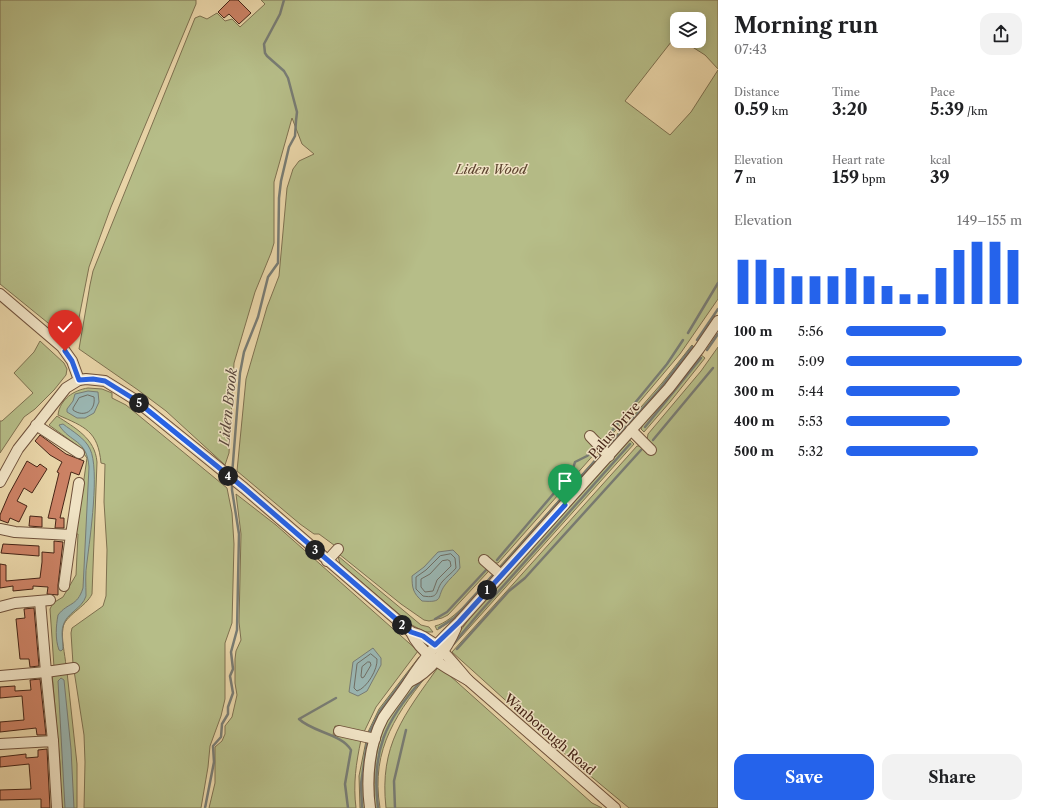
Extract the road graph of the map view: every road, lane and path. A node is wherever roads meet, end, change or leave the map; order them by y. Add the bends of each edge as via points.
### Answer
1 (0, 294) edge
2 (718, 321) edge
3 (79, 380) junction
4 (36, 425) junction
5 (631, 430) junction
6 (590, 436) dead end
7 (651, 450) dead end
8 (79, 453) dead end
9 (609, 456) junction
10 (0, 482) edge
11 (79, 483) dead end
12 (0, 529) edge
13 (70, 536) junction
14 (338, 549) dead end
15 (484, 560) dead end
16 (327, 561) junction
17 (501, 575) junction
18 (64, 586) dead end
19 (0, 607) edge
20 (411, 632) junction
21 (439, 648) junction
22 (431, 657) junction
23 (74, 668) dead end
24 (46, 672) junction
25 (0, 676) edge
26 (468, 680) junction
27 (338, 731) dead end
28 (375, 739) junction
29 (0, 744) edge
30 (54, 746) junction
31 (57, 808) edge
32 (370, 808) edge
33 (615, 808) edge

1 - 3 street via 62,347 72,361
2 - 5 street, Palus Drive via 687,365
3 - 4 street via 66,388
3 - 16 street, Wanborough Road via 105,381 124,392 239,484
4 - 8 street
4 - 10 street via 13,457
5 - 7 street
5 - 9 street, Palus Drive
6 - 9 street
9 - 17 street, Palus Drive
11 - 13 street
12 - 13 street
13 - 18 street
14 - 16 street
15 - 17 street
16 - 20 street, Wanborough Road
17 - 21 street, Palus Drive
19 - 24 street via 45,601 42,616
20 - 21 street, Wanborough Road via 423,636
20 - 22 street, Wanborough Road via 417,644
21 - 22 street, Palus Drive
21 - 26 street, Wanborough Road
22 - 26 street, Wanborough Road
22 - 28 street, Palus Drive via 419,676 409,682 383,719
23 - 24 street
24 - 25 street
24 - 30 street
26 - 33 street, Wanborough Road
27 - 28 street
28 - 32 street, Palus Drive via 369,771
29 - 30 street
30 - 31 street

